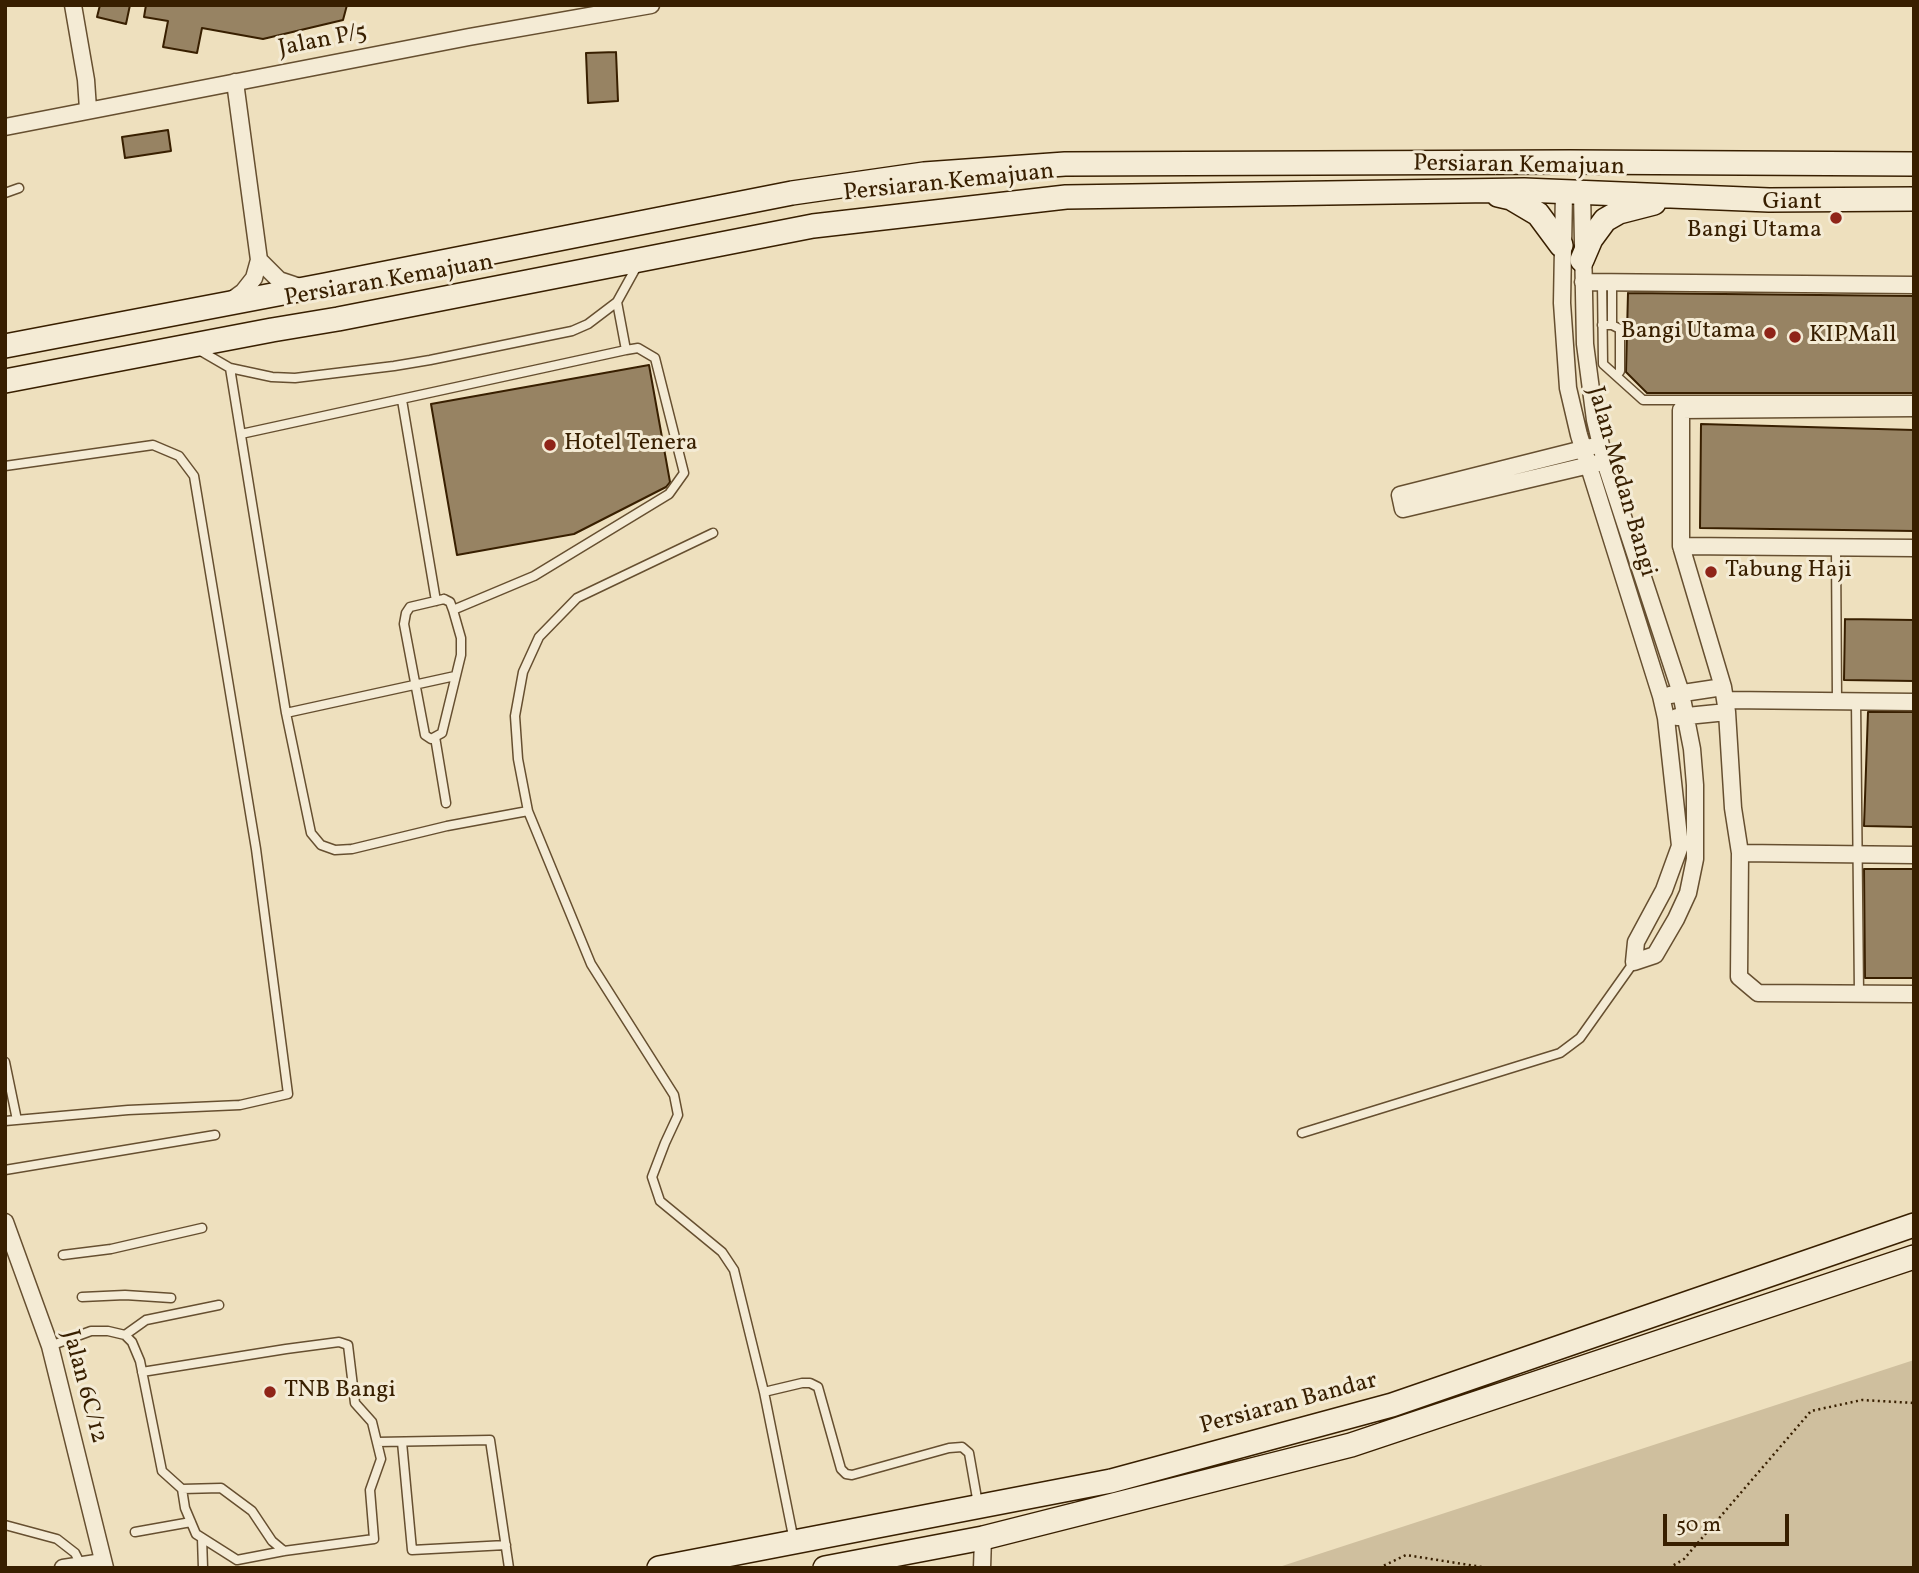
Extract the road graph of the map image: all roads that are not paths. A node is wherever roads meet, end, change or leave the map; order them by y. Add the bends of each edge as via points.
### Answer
1 (73, 5) edge
2 (651, 5) edge
3 (235, 82) junction
4 (88, 109) junction
5 (5, 127) edge
6 (1380, 163) junction
7 (1714, 163) junction
8 (1914, 164) edge
9 (19, 188) dead end
10 (1573, 189) junction
11 (1481, 191) junction
12 (5, 193) edge
13 (1685, 197) junction
14 (1914, 200) edge
15 (1561, 245) junction
16 (259, 260) junction
17 (640, 261) junction
18 (1582, 271) junction
19 (1607, 282) junction
20 (1914, 285) edge
21 (305, 289) junction
22 (230, 302) junction
23 (617, 302) junction
24 (1584, 318) junction
25 (1602, 321) junction
26 (1612, 325) junction
27 (5, 346) edge
28 (191, 346) junction
29 (626, 351) junction
30 (230, 368) junction
31 (1617, 374) junction
32 (5, 381) edge
33 (402, 400) junction
34 (1914, 400) edge
35 (1914, 408) edge
36 (241, 434) junction
37 (1600, 445) junction
38 (1586, 457) junction
39 (1605, 462) junction
40 (5, 466) edge
41 (713, 533) dead end
42 (1681, 546) junction
43 (1836, 548) junction
44 (1914, 548) edge
45 (436, 601) junction
46 (453, 611) junction
47 (455, 676) junction
48 (414, 684) junction
49 (1681, 693) junction
50 (1661, 696) junction
51 (1725, 700) junction
52 (1838, 701) junction
53 (1856, 701) junction
54 (1914, 702) edge
55 (286, 713) junction
56 (1686, 717) junction
57 (1666, 718) junction
58 (435, 737) junction
59 (446, 803) dead end
60 (528, 811) junction
61 (1740, 853) junction
62 (1858, 854) junction
63 (1914, 855) edge
64 (1634, 962) junction
65 (1859, 993) junction
66 (1914, 994) edge
67 (5, 1062) edge
68 (17, 1120) junction
69 (5, 1121) edge
70 (1302, 1133) dead end
71 (215, 1135) dead end
72 (5, 1170) edge
73 (5, 1222) edge
74 (1914, 1225) edge
75 (202, 1228) dead end
76 (1914, 1240) edge
77 (1838, 1251) junction
78 (63, 1255) dead end
79 (1914, 1257) edge
80 (82, 1297) dead end
81 (171, 1298) dead end
82 (219, 1305) dead end
83 (125, 1335) junction
84 (50, 1346) junction
85 (142, 1372) junction
86 (764, 1392) junction
87 (377, 1442) junction
88 (402, 1442) junction
89 (182, 1489) junction
90 (978, 1508) junction
91 (191, 1522) junction
92 (5, 1525) edge
93 (135, 1532) dead end
94 (202, 1538) junction
95 (983, 1538) junction
96 (794, 1541) junction
97 (506, 1545) junction
98 (284, 1551) junction
99 (81, 1565) junction
100 (104, 1565) edge
101 (63, 1568) edge
102 (203, 1568) edge
103 (509, 1568) edge
104 (659, 1568) edge
105 (825, 1568) edge
106 (982, 1568) edge

1 - 4 street
2 - 3 street, Jalan P/5
3 - 4 street, Jalan P/5
3 - 16 street
4 - 5 street, Jalan P/5
6 - 7 main road, Persiaran Kemajuan
6 - 10 main road via 1425,172 1554,175
6 - 21 main road, Persiaran Kemajuan via 1065,164 924,174 792,193
7 - 8 main road, Persiaran Kemajuan
7 - 10 main road via 1686,175 1607,174
9 - 12 lane
10 - 11 main road, Persiaran Kemajuan
10 - 13 main road, Persiaran Kemajuan
10 - 15 street, Jalan Medan Bangi
10 - 18 street, Jalan Medan Bangi
11 - 15 main road via 1511,198 1538,214
11 - 17 main road, Persiaran Kemajuan via 1066,197 813,226
13 - 14 main road, Persiaran Kemajuan
13 - 18 main road via 1612,216 1599,226
15 - 38 street, Jalan Medan Bangi via 1568,388
16 - 21 street via 279,279
16 - 22 street via 254,278
17 - 23 lane
17 - 28 main road, Persiaran Kemajuan
18 - 19 street
18 - 24 street, Jalan Medan Bangi
19 - 20 street
19 - 25 lane
19 - 26 lane
21 - 22 main road, Persiaran Kemajuan
22 - 27 main road, Persiaran Kemajuan
23 - 29 lane
23 - 30 lane via 572,331 394,366 295,377
24 - 25 lane
24 - 37 street, Jalan Medan Bangi
25 - 26 lane
25 - 31 lane via 1603,364
26 - 31 lane via 1620,329
28 - 30 lane
28 - 32 main road, Persiaran Kemajuan
29 - 33 lane
29 - 46 lane via 638,348 655,358 684,473 669,494 534,576
30 - 36 lane
31 - 34 lane via 1643,400
33 - 36 lane
33 - 45 lane
35 - 42 street, Jalan Medan Bangi via 1681,410
36 - 55 lane
37 - 38 street
37 - 39 street, Jalan Medan Bangi
38 - 38 street via 1400,495 1404,509
38 - 39 street
38 - 50 street, Jalan Medan Bangi
39 - 49 street, Jalan Medan Bangi
40 - 68 lane via 153,445 179,456 194,476 256,849 288,1094 240,1105
41 - 60 lane via 577,598 539,637 523,672 515,716
42 - 43 street, Jalan Medan Bangi
42 - 51 street, Jalan Medan Bangi
43 - 44 street, Jalan Medan Bangi
43 - 52 lane
45 - 46 lane via 450,602
45 - 48 lane via 410,607 406,613
46 - 47 lane via 461,638
47 - 48 lane
47 - 58 lane via 444,728
48 - 55 lane
48 - 58 lane via 425,735
49 - 50 street
49 - 51 street
49 - 56 street, Jalan Medan Bangi
50 - 57 street, Jalan Medan Bangi
51 - 52 street
51 - 56 street
51 - 61 street, Jalan Medan Bangi
52 - 53 street
53 - 54 street
53 - 62 lane
55 - 60 lane via 311,833 321,845 352,849
56 - 57 street
56 - 64 street, Jalan Medan Bangi via 1695,785 1695,859 1688,893 1655,955
57 - 64 street, Jalan Medan Bangi via 1681,846 1636,942
58 - 59 lane
60 - 86 lane via 591,964 674,1095 678,1115 652,1177 660,1201 722,1252 734,1270
61 - 62 street
61 - 65 street, Jalan Medan Bangi via 1739,977 1758,993
62 - 63 street
62 - 65 lane
64 - 70 lane via 1580,1038 1560,1054
65 - 66 street, Jalan Medan Bangi
67 - 68 lane
68 - 69 lane
71 - 72 lane
73 - 84 street, Jalan 6C/12
74 - 77 main road, Persiaran Bandar
75 - 78 lane
76 - 77 main road
77 - 90 main road, Persiaran Bandar via 1392,1405 1111,1481
79 - 95 main road via 1351,1445
80 - 81 lane
82 - 83 lane via 146,1320
83 - 84 lane via 91,1331
83 - 85 lane
84 - 100 street, Jalan 6C/12
85 - 87 lane via 339,1342 348,1345 355,1404 372,1422
85 - 89 lane via 162,1471
86 - 90 lane via 802,1383 818,1387 846,1474 962,1447 970,1452
86 - 96 lane
87 - 88 lane
87 - 98 lane via 381,1459 370,1490 374,1539
88 - 97 lane via 490,1440
88 - 97 lane via 412,1550
89 - 91 lane
89 - 98 lane via 222,1488 252,1511
90 - 96 main road, Persiaran Bandar
91 - 93 lane
91 - 94 lane
92 - 99 lane via 57,1539 75,1553
94 - 98 lane via 237,1560
94 - 102 lane
95 - 105 main road
95 - 106 street
96 - 104 main road, Persiaran Bandar
97 - 103 lane
99 - 100 street
99 - 101 street

